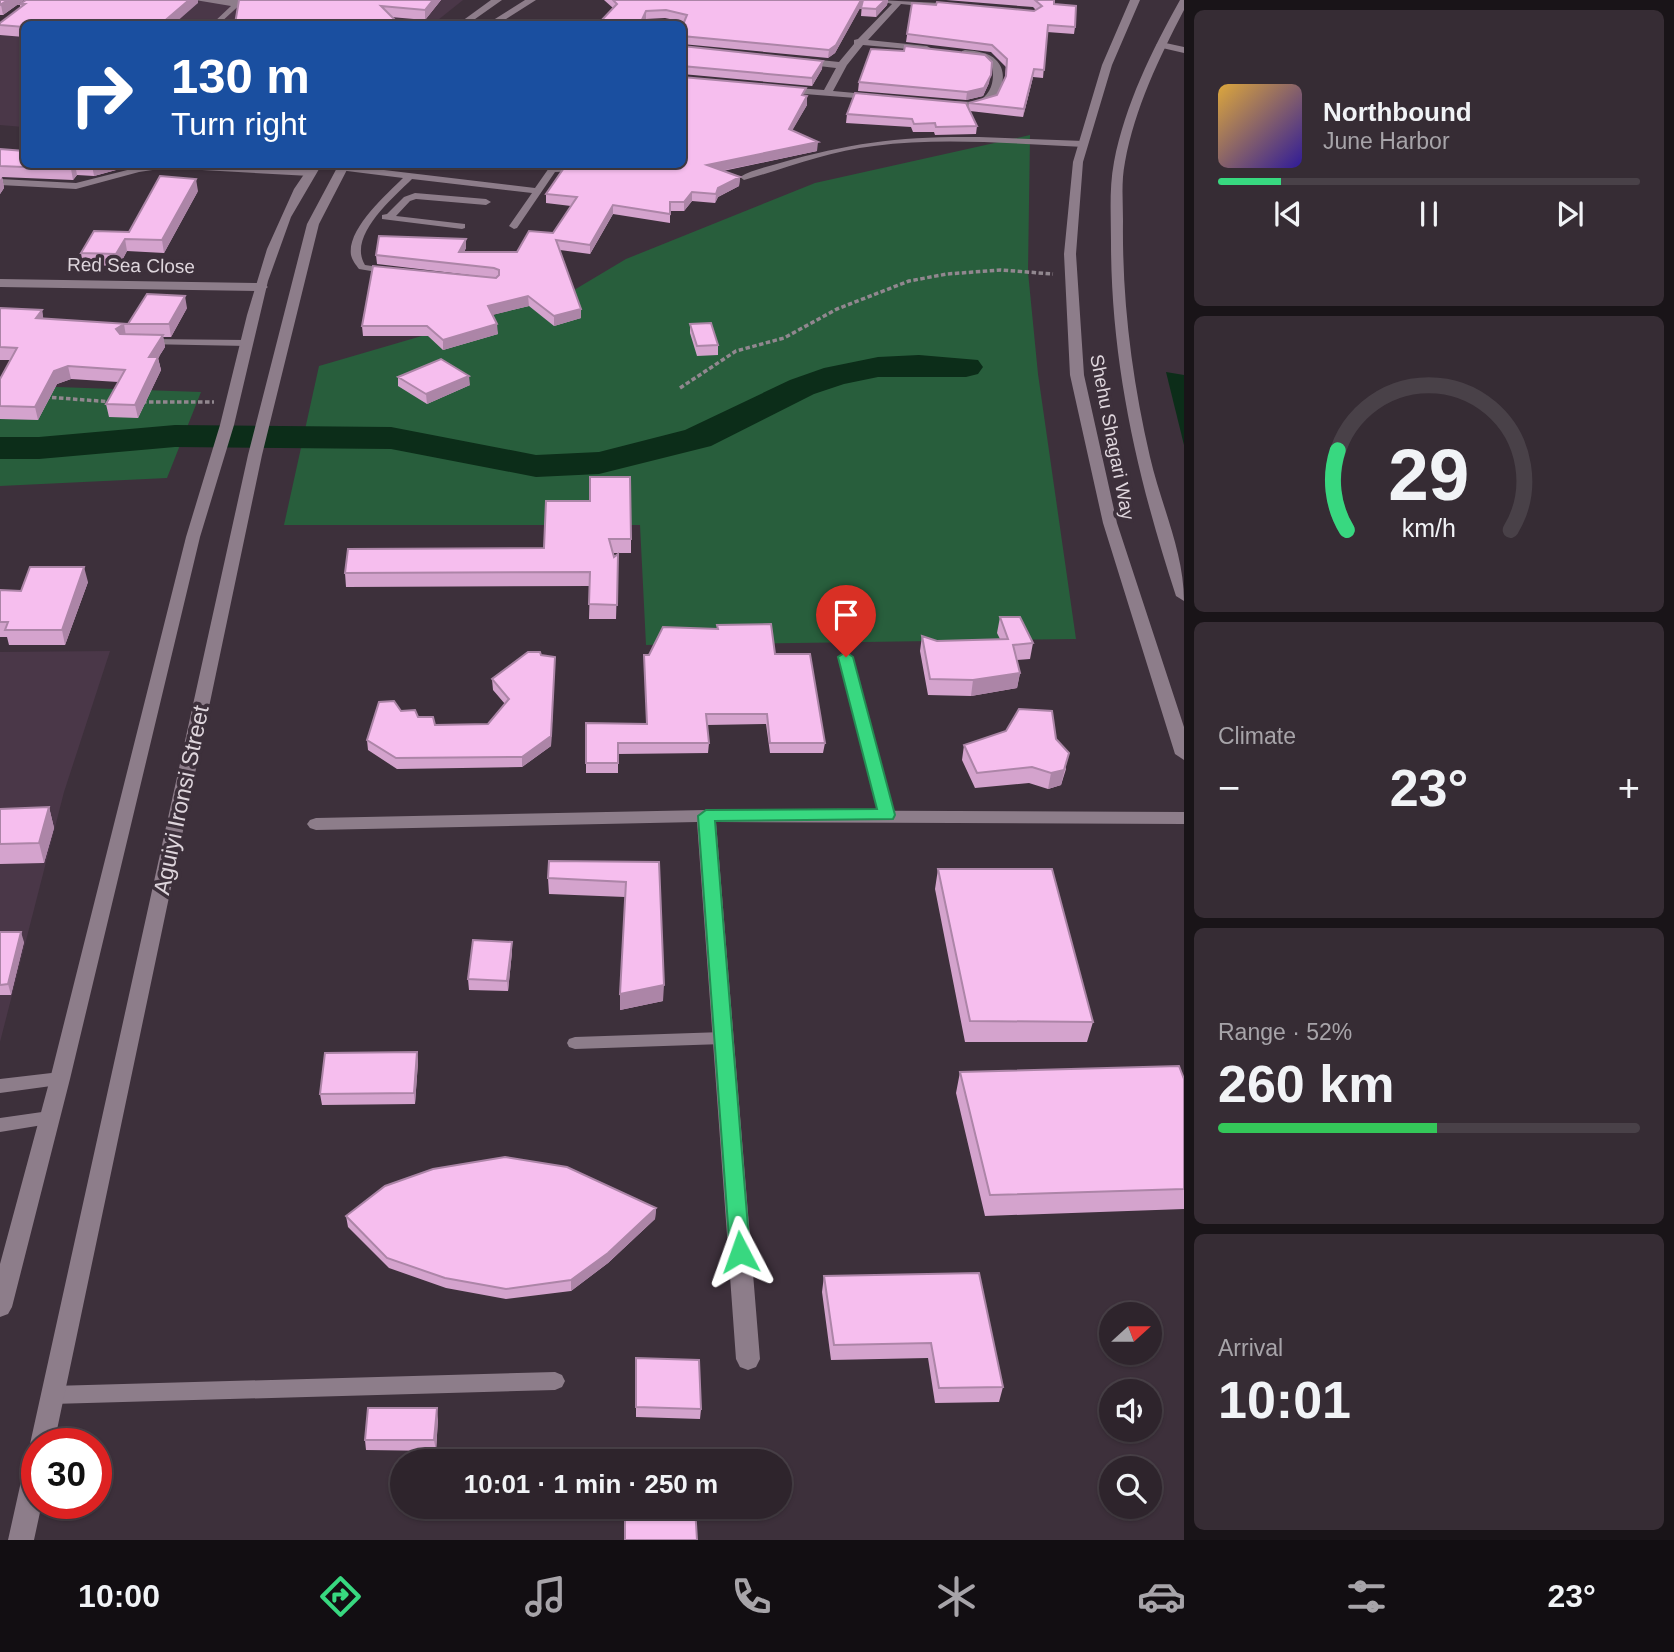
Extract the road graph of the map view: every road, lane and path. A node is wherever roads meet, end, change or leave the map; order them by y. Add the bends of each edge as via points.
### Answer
1 (199, 0) edge
2 (497, 0) edge
3 (531, 0) edge
4 (883, 0) edge
5 (1135, 0) edge
6 (900, 1) edge
7 (1184, 1) edge
8 (239, 2) edge
9 (966, 7) edge
10 (218, 21) edge
11 (466, 21) edge
12 (497, 21) edge
13 (857, 42) junction
14 (1161, 45) junction
15 (937, 50) edge
16 (1184, 50) edge
17 (950, 52) edge
18 (794, 60) edge
19 (839, 65) junction
20 (775, 89) edge
21 (827, 94) junction
22 (893, 100) edge
23 (931, 103) edge
24 (1084, 144) junction
25 (145, 168) edge
26 (276, 168) edge
27 (343, 168) edge
28 (357, 168) edge
29 (430, 168) edge
30 (562, 168) edge
31 (582, 168) edge
32 (313, 169) edge
33 (596, 169) edge
34 (410, 176) junction
35 (424, 177) junction
36 (744, 177) dead end
37 (0, 182) edge
38 (537, 191) junction
39 (485, 202) dead end
40 (373, 216) junction
41 (389, 218) junction
42 (462, 226) dead end
43 (514, 226) dead end
44 (401, 272) edge
45 (1072, 276) junction
46 (0, 283) edge
47 (262, 287) junction
48 (139, 342) edge
49 (247, 343) junction
50 (680, 388) dead end
51 (38, 397) edge
52 (115, 402) edge
53 (129, 402) edge
54 (231, 406) junction
55 (1184, 596) edge
56 (846, 657) dead end
57 (1184, 754) edge
58 (887, 815) junction
59 (706, 816) junction
60 (1184, 818) edge
61 (316, 824) dead end
62 (723, 1038) junction
63 (575, 1042) dead end
64 (60, 1079) junction
65 (0, 1086) edge
66 (49, 1118) junction
67 (0, 1125) edge
68 (0, 1307) edge
69 (748, 1359) dead end
70 (555, 1381) dead end
71 (52, 1395) junction
72 (45, 1428) edge
73 (26, 1519) edge
74 (21, 1540) edge

1 - 8 lane
2 - 11 main road
3 - 12 main road
4 - 6 main road
5 - 24 main road, Shehu Shagari Way via 1107,65
6 - 9 main road
6 - 13 main road
7 - 14 main road, Shehu Shagari Way
8 - 10 lane
13 - 15 main road
13 - 19 main road
14 - 16 main road
14 - 55 main road, Shehu Shagari Way via 1148,69 1119,164 1116,260 1125,376 1157,519
17 - 23 main road via 988,57 999,69 997,84 984,102 966,106
18 - 19 main road
19 - 21 main road
20 - 21 main road
21 - 22 main road
24 - 36 lane via 874,143
24 - 45 main road, Shehu Shagari Way via 1070,254
25 - 37 lane via 76,186
26 - 32 lane
27 - 71 main road, Aguiyi Ironsi Street via 313,224 255,455
28 - 34 lane
29 - 35 lane
30 - 38 lane via 552,170
31 - 33 lane
32 - 47 main road via 281,228
34 - 35 lane
34 - 40 lane
35 - 38 lane
38 - 43 lane
39 - 41 lane via 415,196
40 - 41 lane
40 - 44 lane via 357,237 354,256 362,267
41 - 42 lane
45 - 50 path via 1001,270 909,281 837,309 784,338 736,351
45 - 57 main road, Shehu Shagari Way via 1077,375 1110,523
46 - 47 main road, Red Sea Close
47 - 49 main road
48 - 49 lane
49 - 54 main road
51 - 52 path
53 - 54 path
54 - 64 main road via 193,537
56 - 58 lane
58 - 59 main road
58 - 60 main road
59 - 61 main road
59 - 62 main road
62 - 63 lane
62 - 69 main road
64 - 65 lane
64 - 66 main road
66 - 67 lane
66 - 68 main road
70 - 71 lane
71 - 72 main road, Aguiyi Ironsi Street
73 - 74 main road

